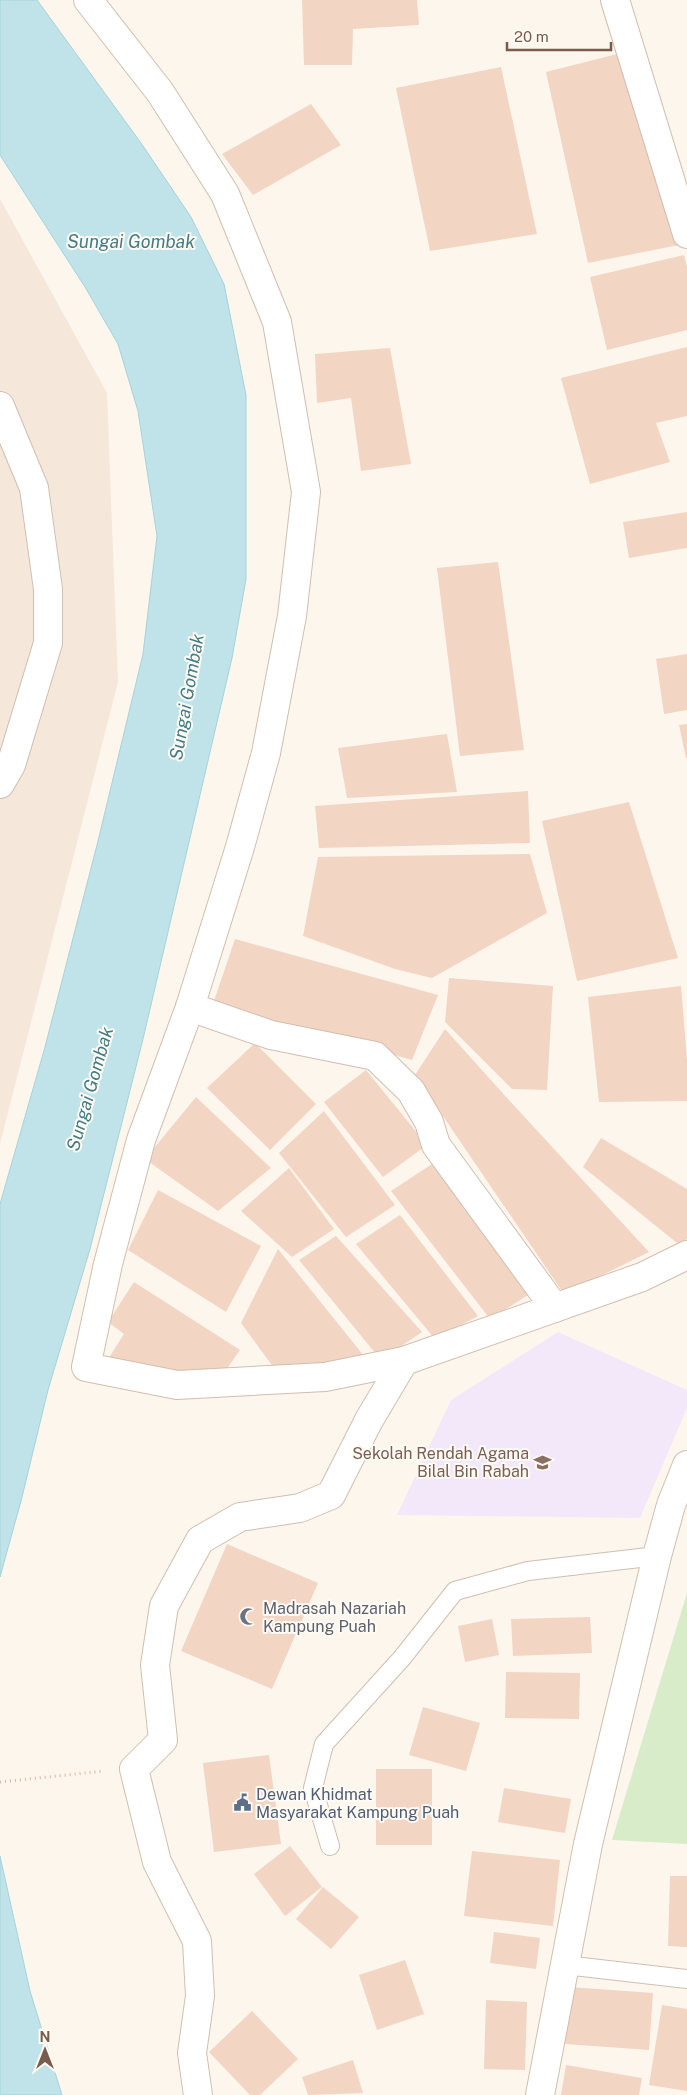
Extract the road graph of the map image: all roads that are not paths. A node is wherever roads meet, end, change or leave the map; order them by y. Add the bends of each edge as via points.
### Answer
1 (88, 0) edge
2 (615, 0) edge
3 (687, 234) edge
4 (0, 406) edge
5 (0, 784) edge
6 (190, 1007) junction
7 (687, 1255) edge
8 (555, 1308) junction
9 (404, 1360) junction
10 (687, 1466) edge
11 (657, 1556) junction
12 (330, 1846) dead end
13 (564, 1965) junction
14 (687, 1979) edge
15 (198, 2095) edge
16 (540, 2095) edge

1 - 6 street via 160,92 225,194 277,322 306,492 292,616 266,753
2 - 3 street
4 - 5 street via 34,488 48,589 48,643 11,765
6 - 8 street via 271,1035 375,1056 410,1091 429,1122 436,1145
6 - 9 street via 141,1140 108,1264 86,1367 177,1385 325,1377
7 - 8 street via 642,1277
8 - 9 street
9 - 15 street via 369,1420 332,1495 300,1508 240,1517 200,1540 164,1606 155,1665 163,1740 134,1769 157,1862 197,1941 200,1996 192,2053
10 - 11 street via 671,1505
11 - 12 lane via 528,1571 456,1591 402,1658 324,1744 313,1788
11 - 13 street via 588,1844
13 - 14 lane
13 - 16 street

